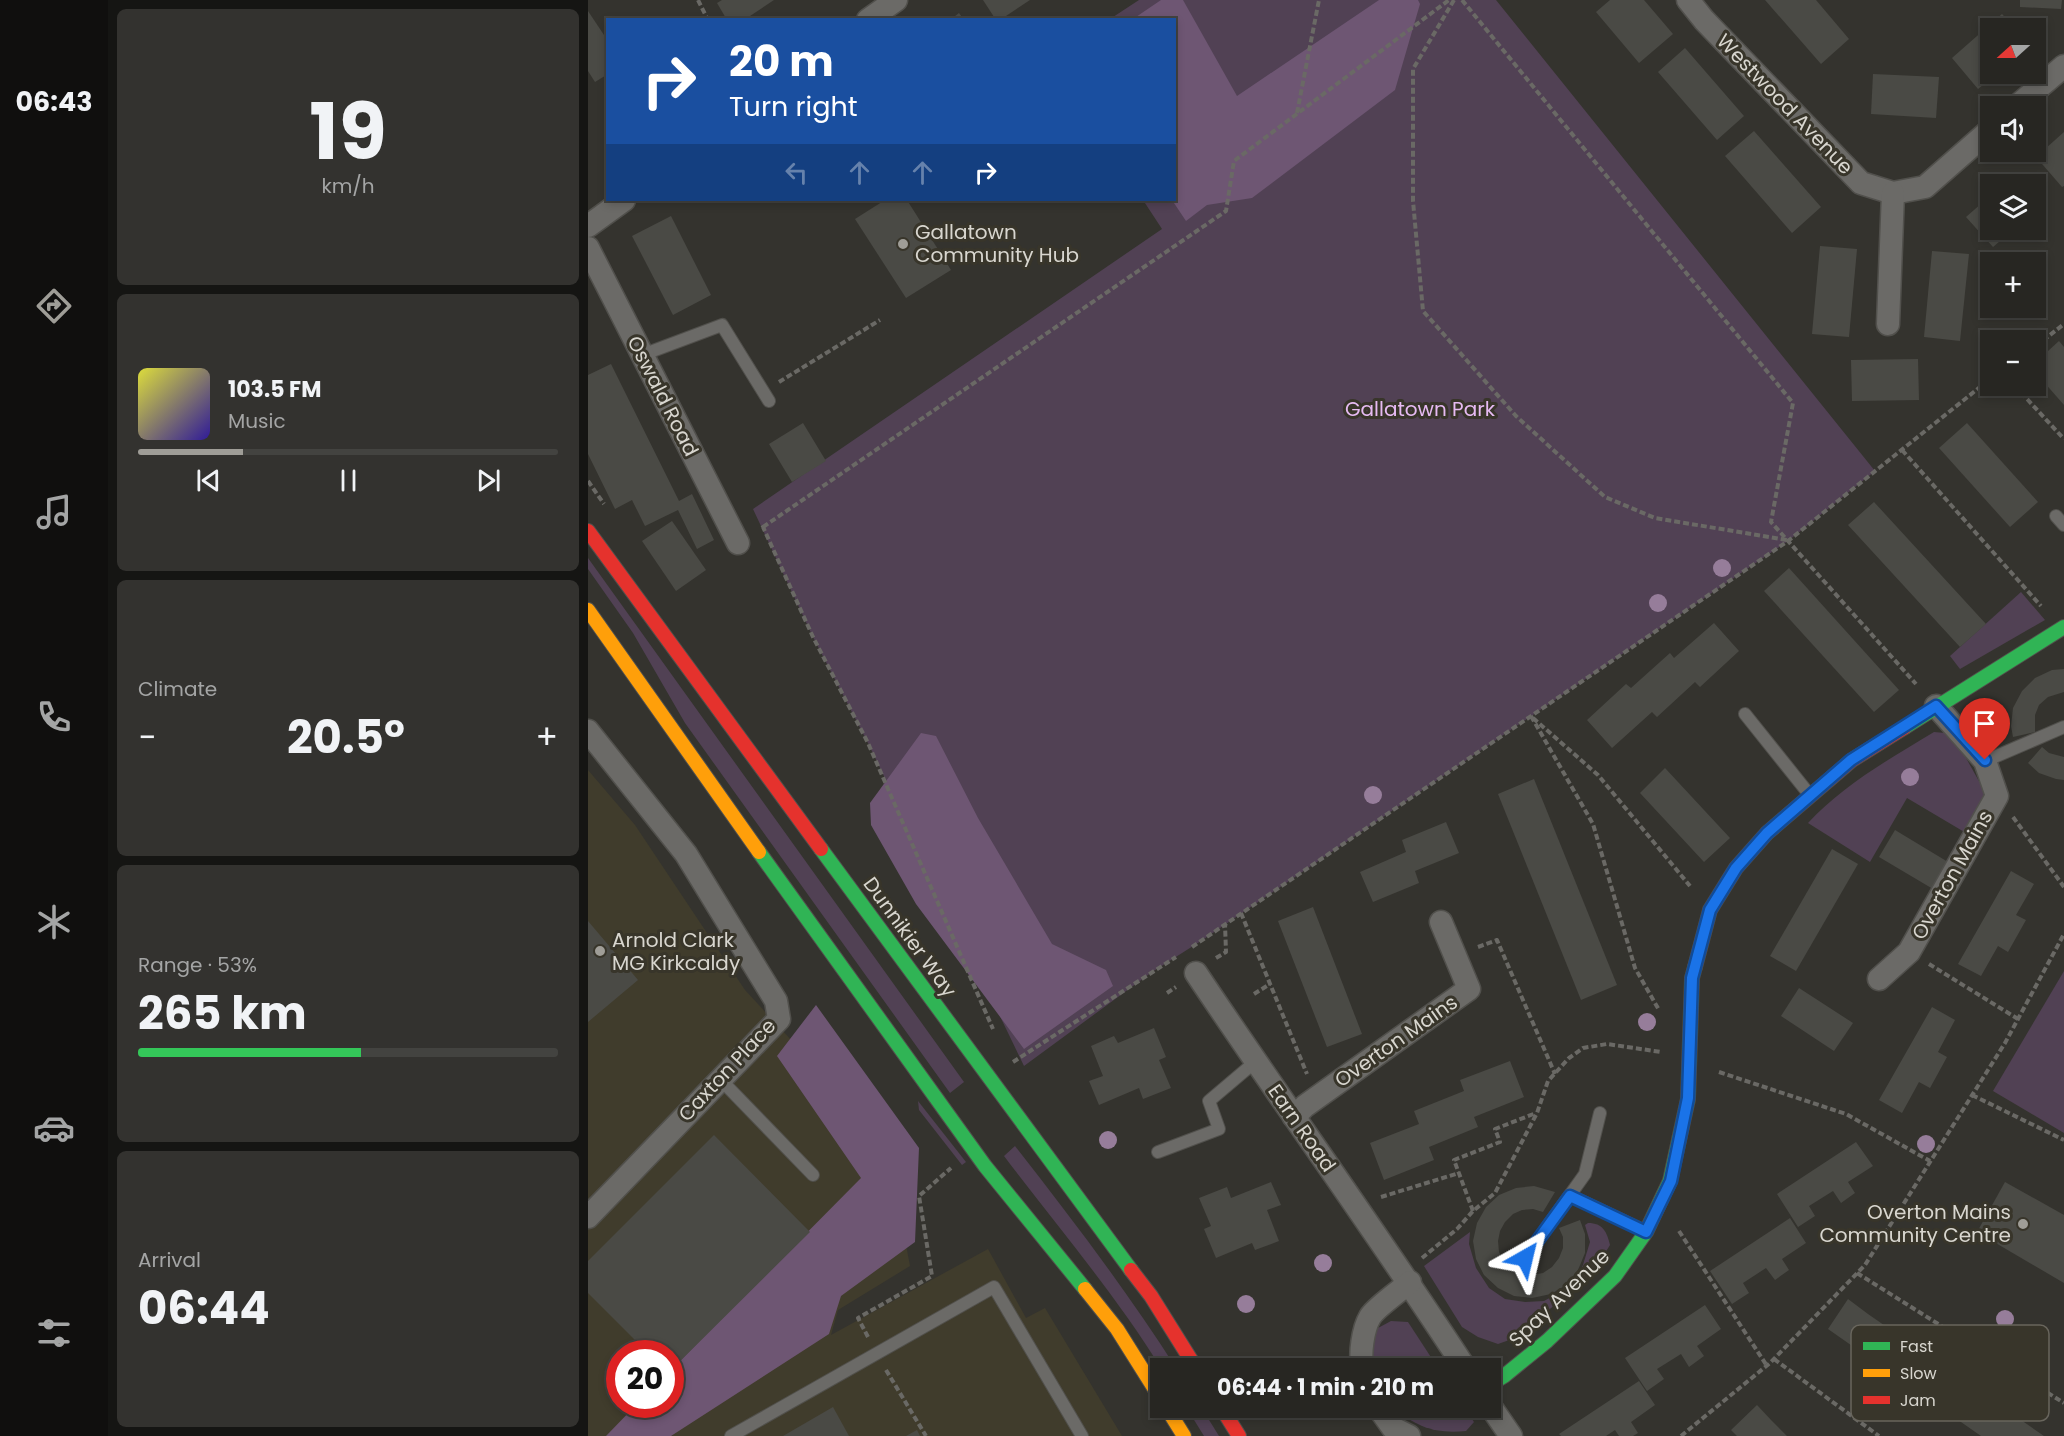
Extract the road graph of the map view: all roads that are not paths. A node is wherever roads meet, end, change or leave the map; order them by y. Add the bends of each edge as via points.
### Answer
1 (896, 0) edge
2 (1688, 0) edge
3 (871, 18) edge
4 (2064, 66) edge
5 (2029, 96) edge
6 (1980, 139) edge
7 (1893, 193) junction
8 (623, 201) edge
9 (588, 226) edge
10 (588, 248) edge
11 (1888, 324) dead end
12 (642, 355) junction
13 (766, 396) road end
14 (588, 531) edge
15 (738, 543) road end
16 (588, 610) edge
17 (2062, 628) edge
18 (1936, 706) junction
19 (1745, 714) dead end
20 (2064, 727) edge
21 (588, 731) edge
22 (1985, 760) junction
23 (1810, 795) junction
24 (1441, 922) dead end
25 (1196, 973) road end
26 (1879, 979) dead end
27 (1256, 1062) junction
28 (720, 1079) junction
29 (1600, 1113) dead end
30 (1294, 1117) junction
31 (1158, 1152) dead end
32 (813, 1175) dead end
33 (1570, 1196) junction
34 (588, 1217) edge
35 (1646, 1232) junction
36 (1525, 1258) dead end
37 (1413, 1273) junction
38 (1190, 1358) edge
39 (1361, 1358) edge
40 (1460, 1358) edge
41 (1501, 1378) edge
42 (1150, 1382) edge
43 (1173, 1418) edge
44 (1228, 1418) edge
45 (1386, 1418) edge
46 (1497, 1418) edge
47 (1505, 1434) edge
48 (730, 1436) edge
49 (1082, 1436) edge
50 (1184, 1436) edge
51 (1239, 1436) edge
52 (1409, 1436) edge

1 - 3 street
2 - 7 street, Westwood Avenue via 1861,183
4 - 5 street
6 - 7 street, Westwood Avenue via 1925,187
7 - 11 street
8 - 9 street
10 - 12 street, Oswald Road
12 - 13 lane via 722,325
12 - 15 street, Oswald Road
14 - 38 main road, Dunnikier Way via 1151,1296
16 - 42 main road via 985,1166 1117,1329
17 - 18 main road, Spay Avenue
18 - 22 street, Overton Mains
18 - 23 main road, Spay Avenue via 1851,760
19 - 23 lane
20 - 22 lane
21 - 28 street, Caxton Place via 686,854 776,1001 778,1019
22 - 26 street, Overton Mains via 1997,796 1909,952
23 - 35 main road, Spay Avenue via 1767,833 1736,868 1710,910 1692,978 1688,1098 1671,1181
24 - 30 street, Overton Mains via 1468,989
25 - 27 street, Earn Road
27 - 30 street, Earn Road
27 - 31 lane via 1209,1101 1219,1129
28 - 32 lane
28 - 34 street, Caxton Place
29 - 33 lane via 1585,1174
30 - 37 street, Earn Road
33 - 35 lane
33 - 36 lane
35 - 41 main road, Spay Avenue via 1615,1276 1547,1341
37 - 39 street via 1370,1316
37 - 40 street, Earn Road
43 - 50 main road
44 - 51 main road
45 - 52 street via 1393,1428
46 - 47 street
48 - 49 lane via 994,1287

